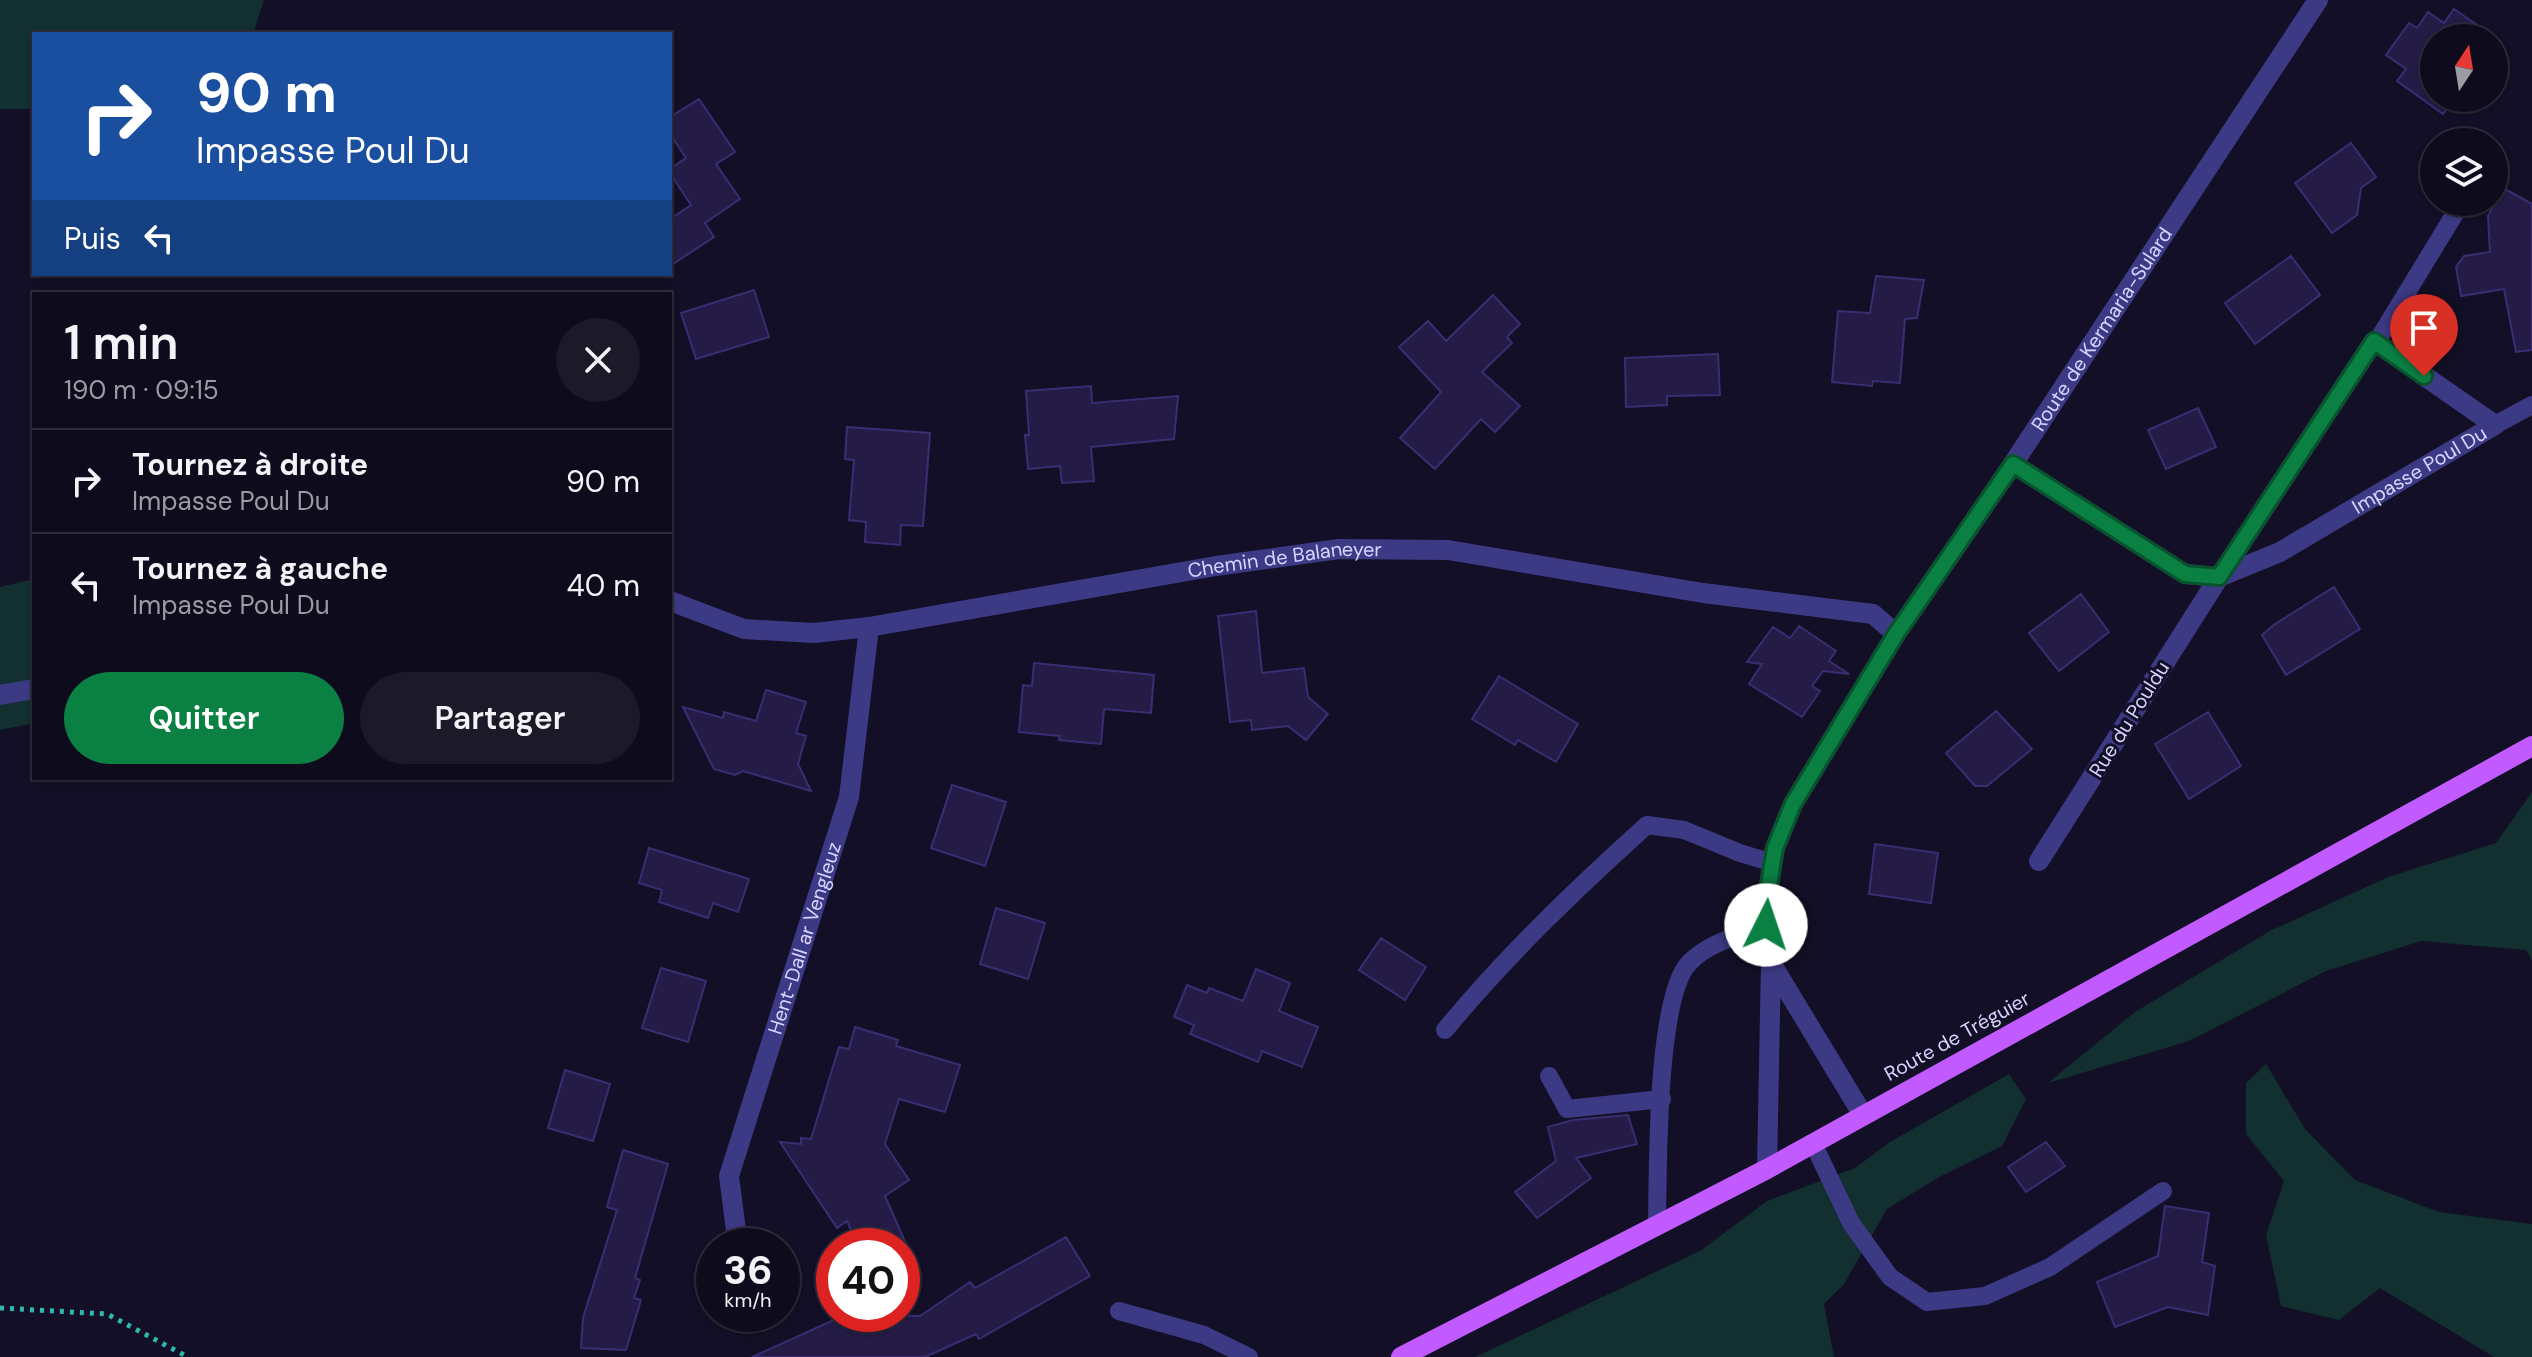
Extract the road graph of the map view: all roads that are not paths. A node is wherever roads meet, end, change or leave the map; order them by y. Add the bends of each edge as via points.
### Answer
1 (2318, 0) edge
2 (2453, 216) edge
3 (2376, 343) junction
4 (2532, 405) edge
5 (2495, 425) junction
6 (2013, 464) junction
7 (2219, 577) junction
8 (672, 602) edge
9 (869, 627) junction
10 (1896, 634) junction
11 (32, 689) edge
12 (0, 695) edge
13 (2532, 746) edge
14 (2039, 861) dead end
15 (1773, 863) junction
16 (1766, 925) junction
17 (1771, 963) junction
18 (1445, 1030) dead end
19 (1549, 1076) dead end
20 (1662, 1099) junction
21 (1863, 1115) junction
22 (1813, 1143) junction
23 (1767, 1169) junction
24 (2163, 1191) dead end
25 (1657, 1224) junction
26 (736, 1228) edge
27 (1119, 1311) dead end
28 (1249, 1357) edge
29 (1401, 1357) edge

1 - 6 street, Route de Kermaria-Sulard
2 - 3 lane
3 - 5 street, Impasse Poul Du
3 - 7 street
4 - 5 lane
5 - 7 street, Impasse Poul Du via 2280,552
6 - 7 street via 2185,574
6 - 10 street, Route de Kermaria-Sulard
7 - 14 street, Rue du Pouldu
8 - 9 street, Chemin de Balaneyer via 744,629 814,633
9 - 10 street, Chemin de Balaneyer via 1339,549 1448,550 1703,593 1873,614
9 - 26 street, Hent-Dall ar Vengleuz via 849,797 729,1176
10 - 15 street, Route de Kermaria-Sulard via 1793,804
11 - 12 street
13 - 21 main road, Route de Tréguier
15 - 16 street, Route de Kermaria-Sulard
15 - 18 lane via 1684,830 1647,825 1488,977
16 - 17 street, Route de Kermaria-Sulard
16 - 20 lane via 1715,945 1688,964 1673,998
17 - 21 street
17 - 23 street, Route de Kermaria-Sulard
19 - 20 lane via 1567,1109
20 - 25 lane
21 - 22 main road, Route de Tréguier
22 - 23 main road, Route de Tréguier
22 - 24 lane via 1851,1223 1890,1277 1927,1302 1985,1296 2050,1267
23 - 25 main road, Route de Tréguier
25 - 29 main road, Route de Tréguier
27 - 28 lane via 1204,1335

